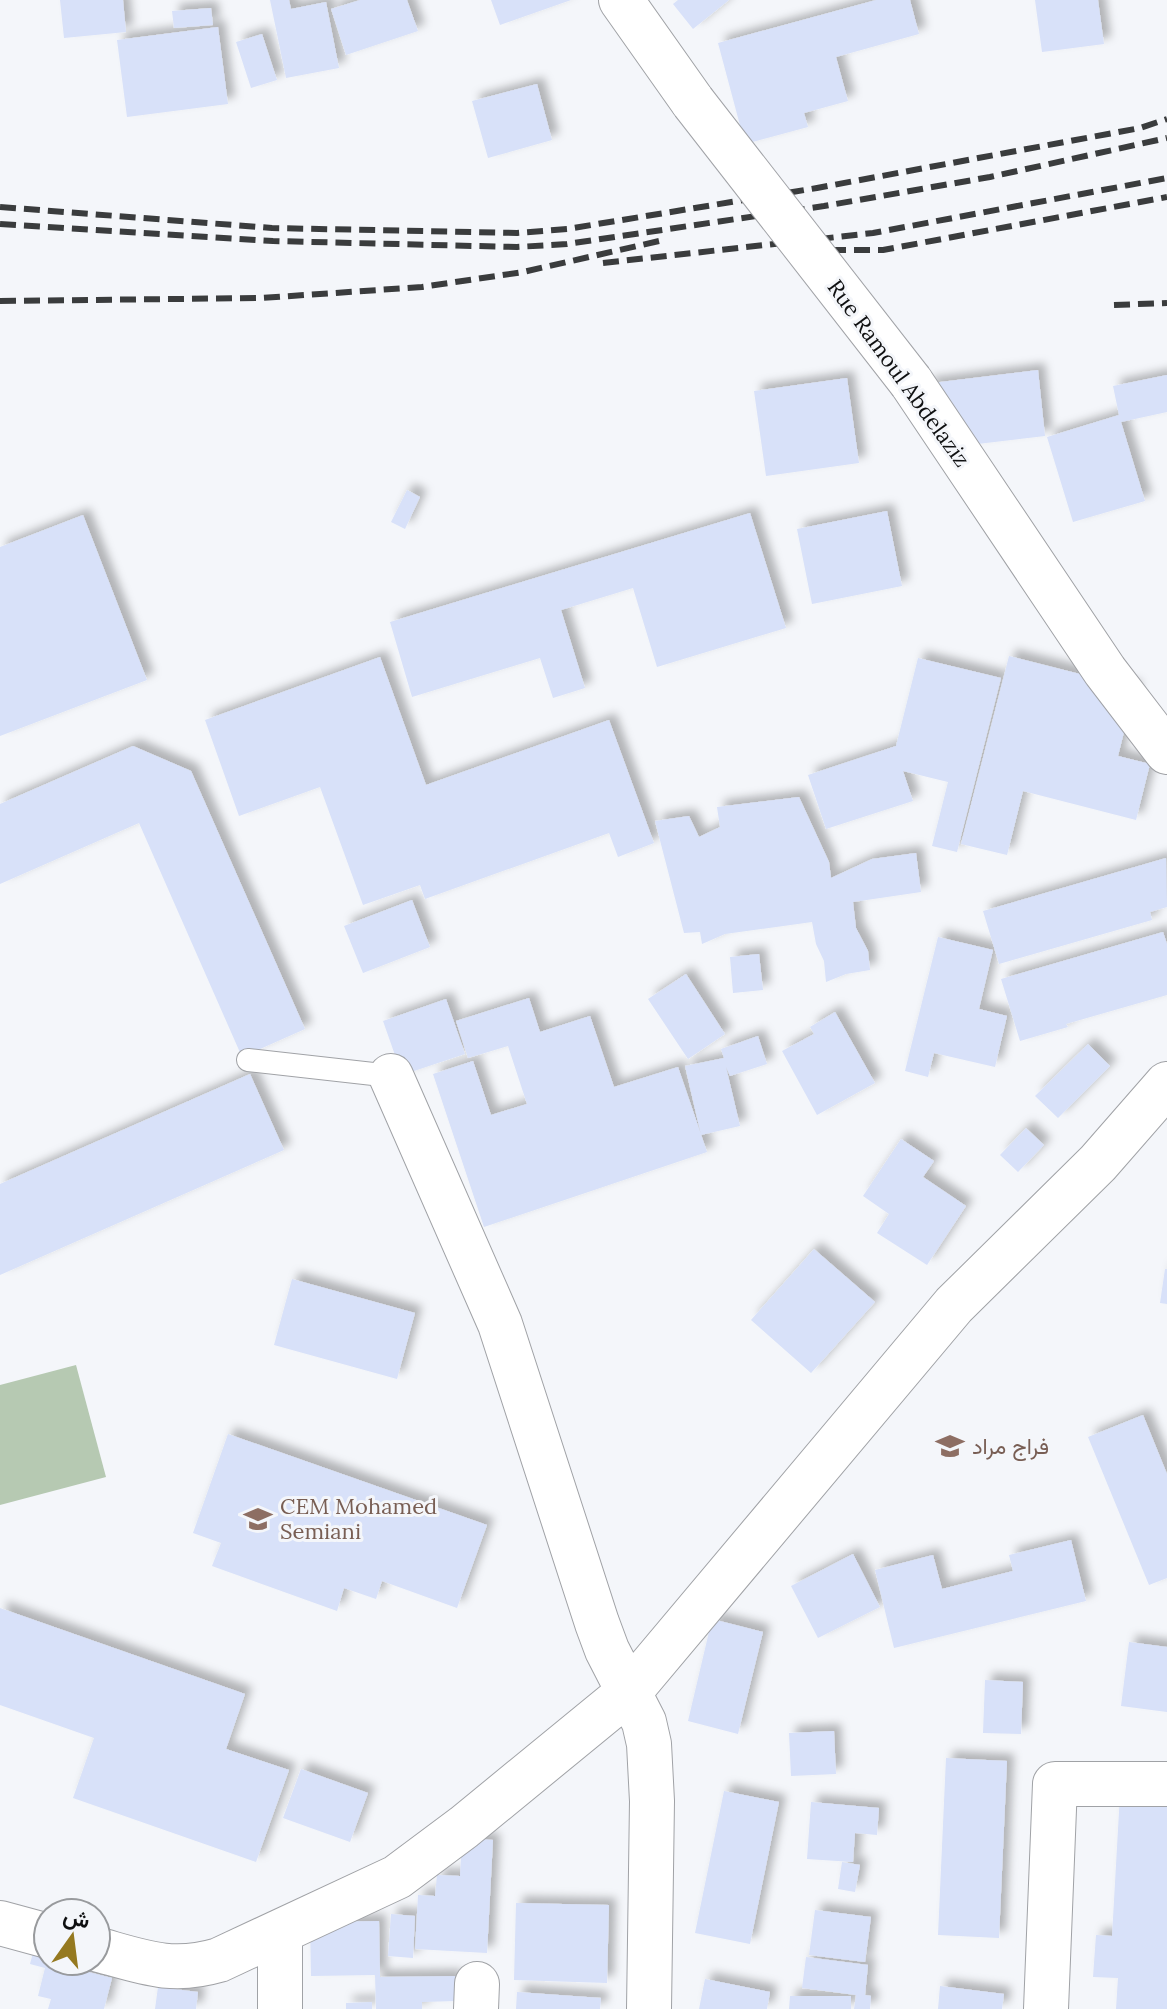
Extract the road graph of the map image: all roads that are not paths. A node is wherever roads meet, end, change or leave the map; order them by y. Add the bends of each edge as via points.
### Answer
1 (621, 0) edge
2 (1167, 752) edge
3 (248, 1060) dead end
4 (391, 1076) joint
5 (1167, 1084) edge
6 (630, 1691) junction
7 (1167, 1784) edge
8 (0, 1923) edge
9 (32, 1932) edge
10 (280, 1933) junction
11 (112, 1953) edge
12 (280, 2009) edge
13 (649, 2009) edge
14 (1046, 2009) edge

1 - 2 street, Rue Ramoul Abdelaziz, bridge via 693,102 911,382 1105,671
3 - 4 lane
4 - 6 street via 500,1324 597,1623
5 - 6 street via 1098,1163 954,1305
6 - 10 street via 397,1877
6 - 13 street via 649,1744
7 - 14 street via 1055,1784
8 - 9 street
10 - 11 street via 195,1967
10 - 12 street

